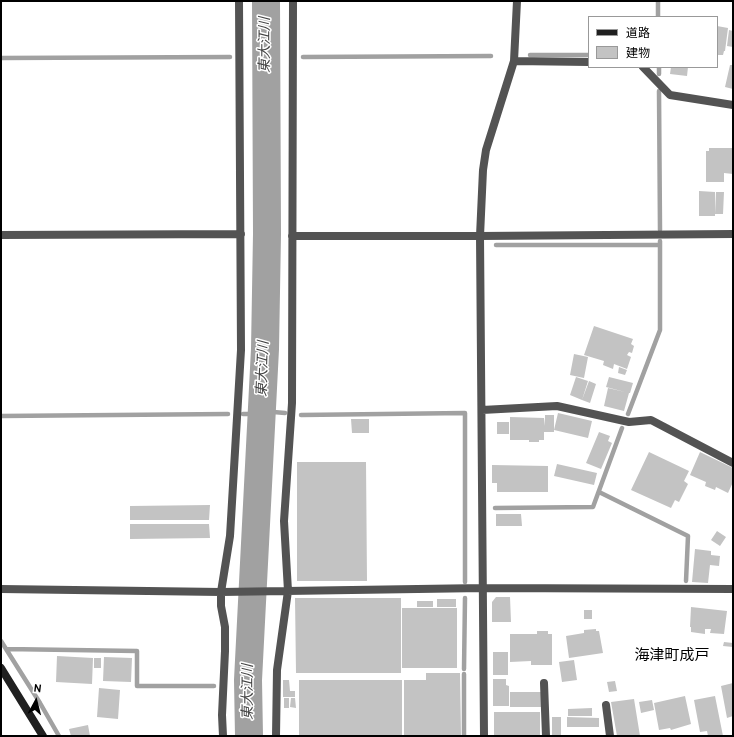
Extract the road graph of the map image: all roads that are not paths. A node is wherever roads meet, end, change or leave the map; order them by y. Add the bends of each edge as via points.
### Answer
1 (239, 1) edge
2 (293, 1) edge
3 (517, 1) edge
4 (514, 61) junction
5 (588, 62) edge
6 (645, 68) edge
7 (733, 105) edge
8 (241, 234) junction
9 (733, 234) edge
10 (1, 235) edge
11 (292, 236) junction
12 (480, 236) junction
13 (482, 410) junction
14 (733, 463) edge
15 (483, 588) junction
16 (1, 589) edge
17 (733, 589) edge
18 (288, 591) junction
19 (221, 592) junction
20 (1, 668) edge
21 (544, 683) dead end
22 (606, 705) dead end
23 (43, 736) edge
24 (223, 736) edge
25 (276, 736) edge
26 (484, 736) edge
27 (546, 736) edge
28 (610, 736) edge

1 - 8 street
2 - 11 street
3 - 4 street
4 - 5 street
4 - 12 street via 486,150
6 - 7 street via 670,95
8 - 10 street
8 - 19 street via 241,350 234,480 230,536
9 - 12 street
11 - 12 street
11 - 18 street via 292,403 284,521
12 - 13 street
13 - 14 street via 557,406 629,422 651,420
13 - 15 street
15 - 17 street
15 - 18 street
15 - 26 street
16 - 19 street
18 - 19 street
18 - 25 street via 277,670
19 - 24 street via 225,627
20 - 23 main road
21 - 27 street
22 - 28 street

